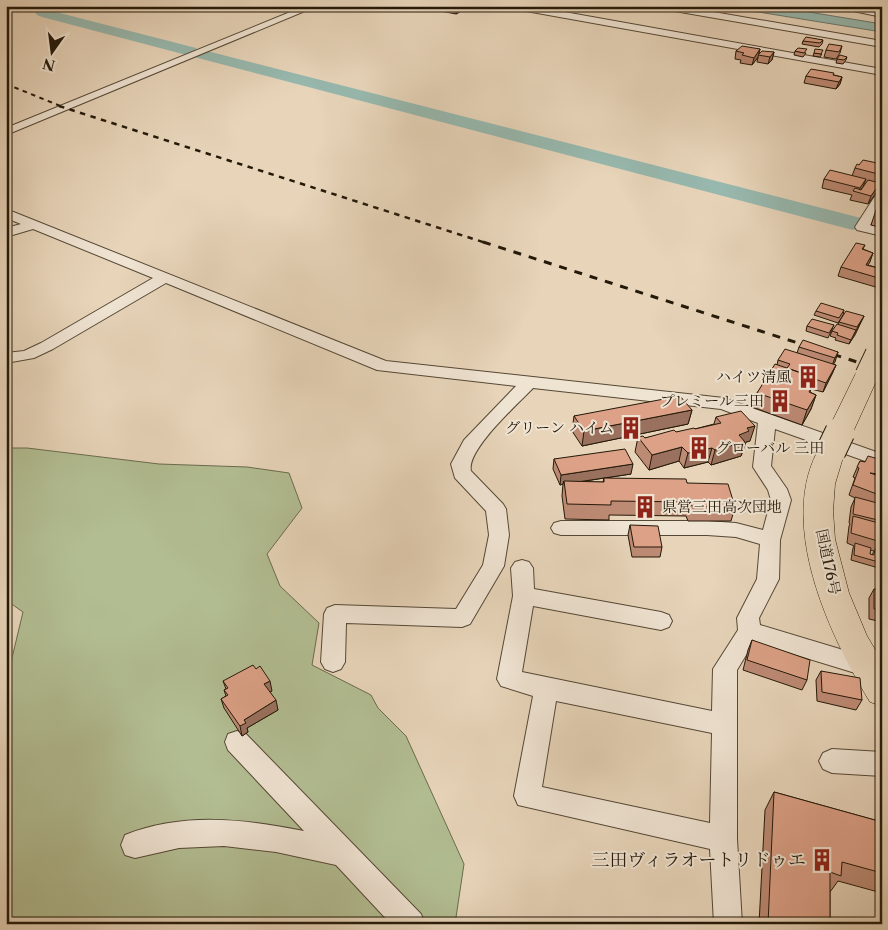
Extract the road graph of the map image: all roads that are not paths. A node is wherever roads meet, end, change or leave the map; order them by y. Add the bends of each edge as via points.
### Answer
1 (18, 6) edge
2 (313, 6) edge
3 (514, 6) edge
4 (663, 6) edge
5 (833, 6) edge
6 (6, 8) edge
7 (882, 14) edge
8 (882, 44) edge
9 (882, 72) edge
10 (6, 132) edge
11 (882, 196) edge
12 (6, 213) edge
13 (33, 224) junction
14 (882, 232) edge
15 (6, 233) edge
16 (164, 278) junction
17 (6, 358) edge
18 (875, 358) edge
19 (528, 382) junction
20 (767, 420) junction
21 (882, 461) edge
22 (562, 528) dead end
23 (770, 540) junction
24 (522, 568) dead end
25 (524, 596) junction
26 (661, 621) dead end
27 (749, 631) junction
28 (333, 662) dead end
29 (865, 666) junction
30 (546, 689) junction
31 (882, 691) edge
32 (724, 724) junction
33 (237, 742) dead end
34 (832, 761) dead end
35 (882, 764) edge
36 (723, 839) junction
37 (135, 845) dead end
38 (344, 853) junction
39 (411, 924) edge
40 (728, 924) edge

1 - 6 street
2 - 10 street
3 - 9 street
4 - 8 street
5 - 7 street
11 - 14 street via 862,227
12 - 13 street
13 - 15 street
13 - 16 street
16 - 17 street via 47,346
16 - 19 street via 383,366
18 - 29 highway, 国道176号 via 836,442 822,484 820,511 825,562 840,614
19 - 20 street via 724,404
19 - 28 street via 470,444 460,464 462,474 496,509 499,535 494,566 462,618 335,614
20 - 21 street
20 - 23 street via 762,467 781,500
22 - 23 street via 706,528 736,530
23 - 27 street via 768,579 748,618
24 - 25 street
25 - 26 street
25 - 30 street via 509,679
27 - 29 street
27 - 32 street via 725,669
29 - 31 highway, 国道176号
30 - 32 street
30 - 36 street via 527,796
32 - 36 street
33 - 38 street
34 - 35 street
36 - 40 street
37 - 38 street via 206,832 266,836
38 - 39 street

